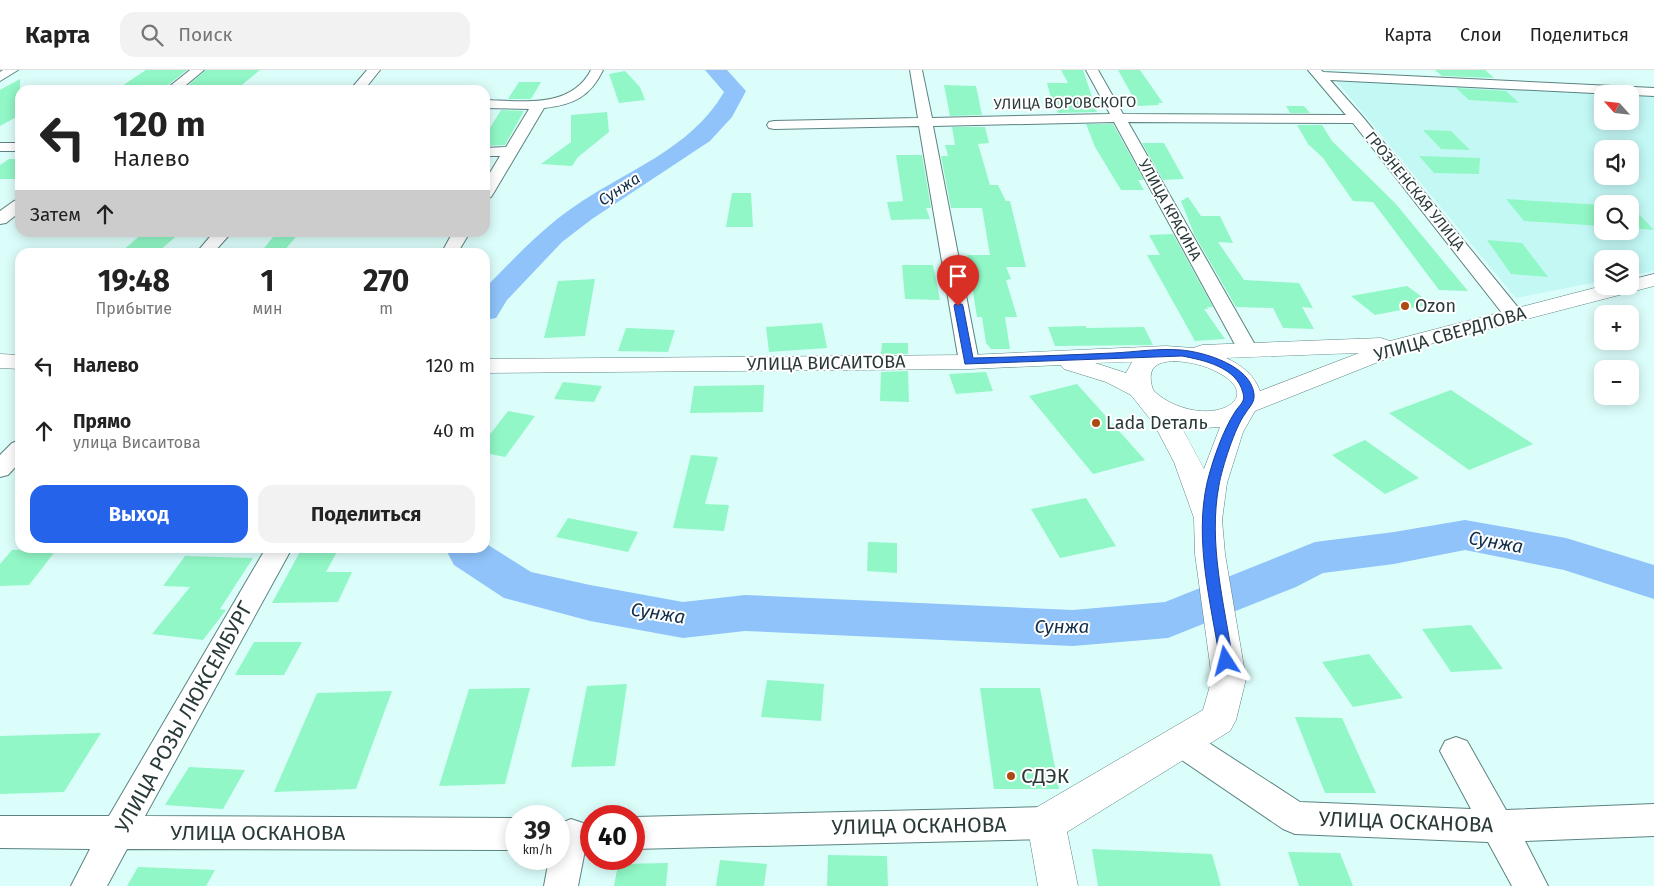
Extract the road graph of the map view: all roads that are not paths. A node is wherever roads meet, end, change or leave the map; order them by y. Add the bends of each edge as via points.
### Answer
1 (12, 70) edge
2 (198, 70) edge
3 (374, 70) edge
4 (597, 70) edge
5 (916, 70) edge
6 (1092, 70) edge
7 (1316, 73) edge
8 (1558, 76) dead end
9 (0, 77) edge
10 (178, 85) edge
11 (361, 85) edge
12 (1573, 87) junction
13 (1654, 92) edge
14 (490, 104) edge
15 (539, 104) junction
16 (1119, 118) junction
17 (1357, 118) junction
18 (924, 122) junction
19 (774, 125) dead end
20 (0, 147) edge
21 (15, 147) edge
22 (490, 152) edge
23 (510, 152) junction
24 (490, 186) edge
25 (15, 208) edge
26 (0, 219) edge
27 (219, 237) edge
28 (459, 237) edge
29 (209, 248) edge
30 (452, 248) edge
31 (1654, 280) edge
32 (1639, 284) edge
33 (1594, 295) edge
34 (1514, 314) junction
35 (1403, 344) junction
36 (1257, 350) junction
37 (1174, 353) junction
38 (1049, 358) junction
39 (0, 361) edge
40 (15, 362) edge
41 (968, 362) junction
42 (490, 366) edge
43 (1298, 384) junction
44 (1144, 395) junction
45 (1243, 409) junction
46 (15, 453) edge
47 (0, 468) edge
48 (1208, 520) junction
49 (276, 553) edge
50 (1182, 742) junction
51 (1456, 751) dead end
52 (1654, 820) edge
53 (1046, 823) junction
54 (1498, 826) junction
55 (0, 832) edge
56 (118, 833) junction
57 (645, 833) edge
58 (505, 834) edge
59 (574, 834) edge
60 (88, 886) edge
61 (562, 886) edge
62 (1058, 886) edge
63 (1531, 886) edge

1 - 9 street
2 - 10 street
3 - 11 street
4 - 15 street via 586,89 576,96
5 - 18 street
6 - 16 street, УЛИЦА КРАСИНА
7 - 12 street
7 - 17 street, ГРОЗНЕНСКАЯ УЛИЦА
8 - 12 street
12 - 13 street
14 - 15 street
15 - 23 street
16 - 17 street, УЛИЦА ВОРОВСКОГО
16 - 18 street, УЛИЦА ВОРОВСКОГО
16 - 36 street, УЛИЦА КРАСИНА
17 - 34 street, ГРОЗНЕНСКАЯ УЛИЦА
18 - 19 street, УЛИЦА ВОРОВСКОГО
18 - 41 street
20 - 21 street
22 - 23 street
23 - 24 street
25 - 26 street
27 - 29 street
28 - 30 street
31 - 32 street, УЛИЦА СВЕРДЛОВА
33 - 34 street, УЛИЦА СВЕРДЛОВА
34 - 35 street, УЛИЦА СВЕРДЛОВА
35 - 36 street, УЛИЦА ВИСАИТОВА
35 - 43 street, УЛИЦА СВЕРДЛОВА
36 - 37 street, УЛИЦА ВИСАИТОВА
36 - 43 street via 1285,366
37 - 38 street, УЛИЦА ВИСАИТОВА
37 - 44 street via 1153,357 1138,370 1136,380
37 - 45 street via 1214,360 1239,376 1250,396
38 - 41 street, УЛИЦА ВИСАИТОВА
38 - 44 street via 1115,378
39 - 40 street
41 - 42 street, УЛИЦА ВИСАИТОВА
43 - 45 street, УЛИЦА СВЕРДЛОВА
44 - 45 street via 1162,409 1195,420 1228,418
44 - 48 street via 1184,450
45 - 48 street via 1230,432 1213,483
46 - 47 street
48 - 50 street, УЛИЦА ОСКАНОВА via 1229,679 1218,720
49 - 56 street, УЛИЦА РОЗЫ ЛЮКСЕМБУРГ
50 - 53 street, УЛИЦА ОСКАНОВА
50 - 54 street, УЛИЦА ОСКАНОВА via 1295,818
51 - 54 street
52 - 54 street, УЛИЦА ОСКАНОВА
53 - 57 street, УЛИЦА ОСКАНОВА
53 - 62 street
54 - 63 street
55 - 56 street, УЛИЦА ОСКАНОВА
56 - 58 street, УЛИЦА ОСКАНОВА
56 - 60 street, УЛИЦА РОЗЫ ЛЮКСЕМБУРГ
59 - 61 street

